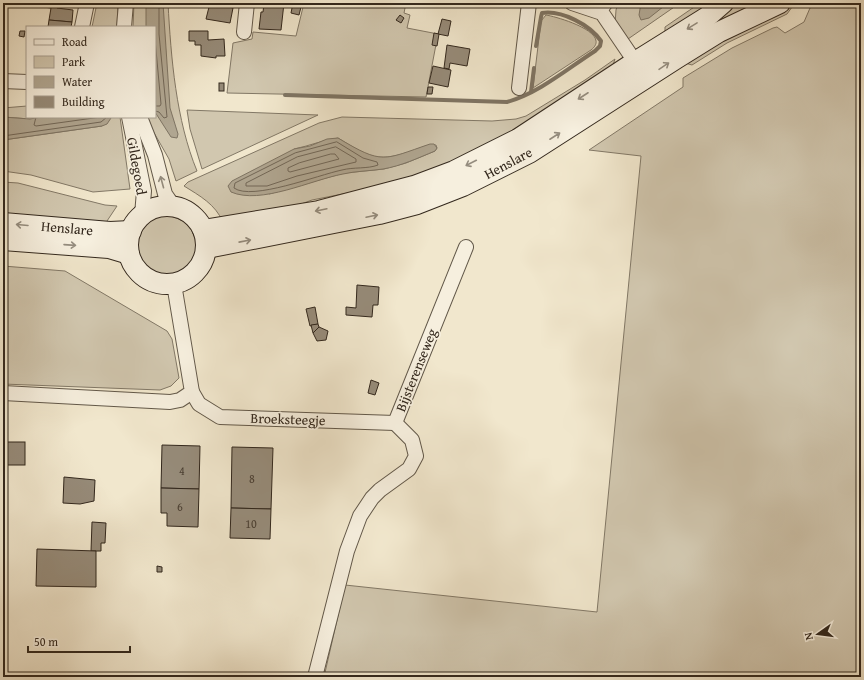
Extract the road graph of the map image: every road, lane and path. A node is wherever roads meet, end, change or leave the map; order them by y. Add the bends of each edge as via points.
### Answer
1 (87, 3) edge
2 (126, 3) edge
3 (247, 3) edge
4 (530, 3) edge
5 (572, 3) edge
6 (723, 3) edge
7 (780, 3) edge
8 (606, 8) edge
9 (82, 26) edge
10 (124, 26) edge
11 (244, 32) dead end
12 (635, 62) junction
13 (646, 78) junction
14 (3, 81) edge
15 (26, 82) edge
16 (519, 88) dead end
17 (129, 118) edge
18 (140, 118) edge
19 (174, 207) junction
20 (3, 223) edge
21 (136, 223) junction
22 (205, 239) junction
23 (3, 240) edge
24 (466, 247) dead end
25 (129, 254) junction
26 (174, 284) junction
27 (192, 392) junction
28 (3, 393) edge
29 (395, 423) junction
30 (315, 677) edge

1 - 9 street
2 - 10 street
3 - 11 street
4 - 16 street
5 - 8 street
6 -> 12 street, Henslare via 707,17
13 -> 7 street, Henslare via 719,32
8 - 12 street
12 - 13 street
12 -> 22 street, Henslare via 518,139 454,171 414,186
22 -> 13 street, Henslare via 328,225 417,204 463,186 529,153
14 - 15 street
17 - 21 street, Gildegoed via 144,192
19 -> 18 street, Gildegoed via 165,194 155,155
19 - 21 street via 159,207
19 - 22 street via 195,217
21 -> 20 street, Henslare via 110,232
21 - 25 street via 128,246
22 - 26 street via 202,263 193,275
23 -> 25 street, Henslare via 109,248
24 - 29 street, Bijsterenseweg
25 - 26 street via 135,268 146,278 159,284
26 - 27 street, Broeksteegje
27 - 28 street via 180,400 170,402
27 - 29 street, Broeksteegje via 198,404 220,417
29 - 30 street, Bijsterenseweg via 412,440 416,456 409,469 376,494 360,516 347,552

